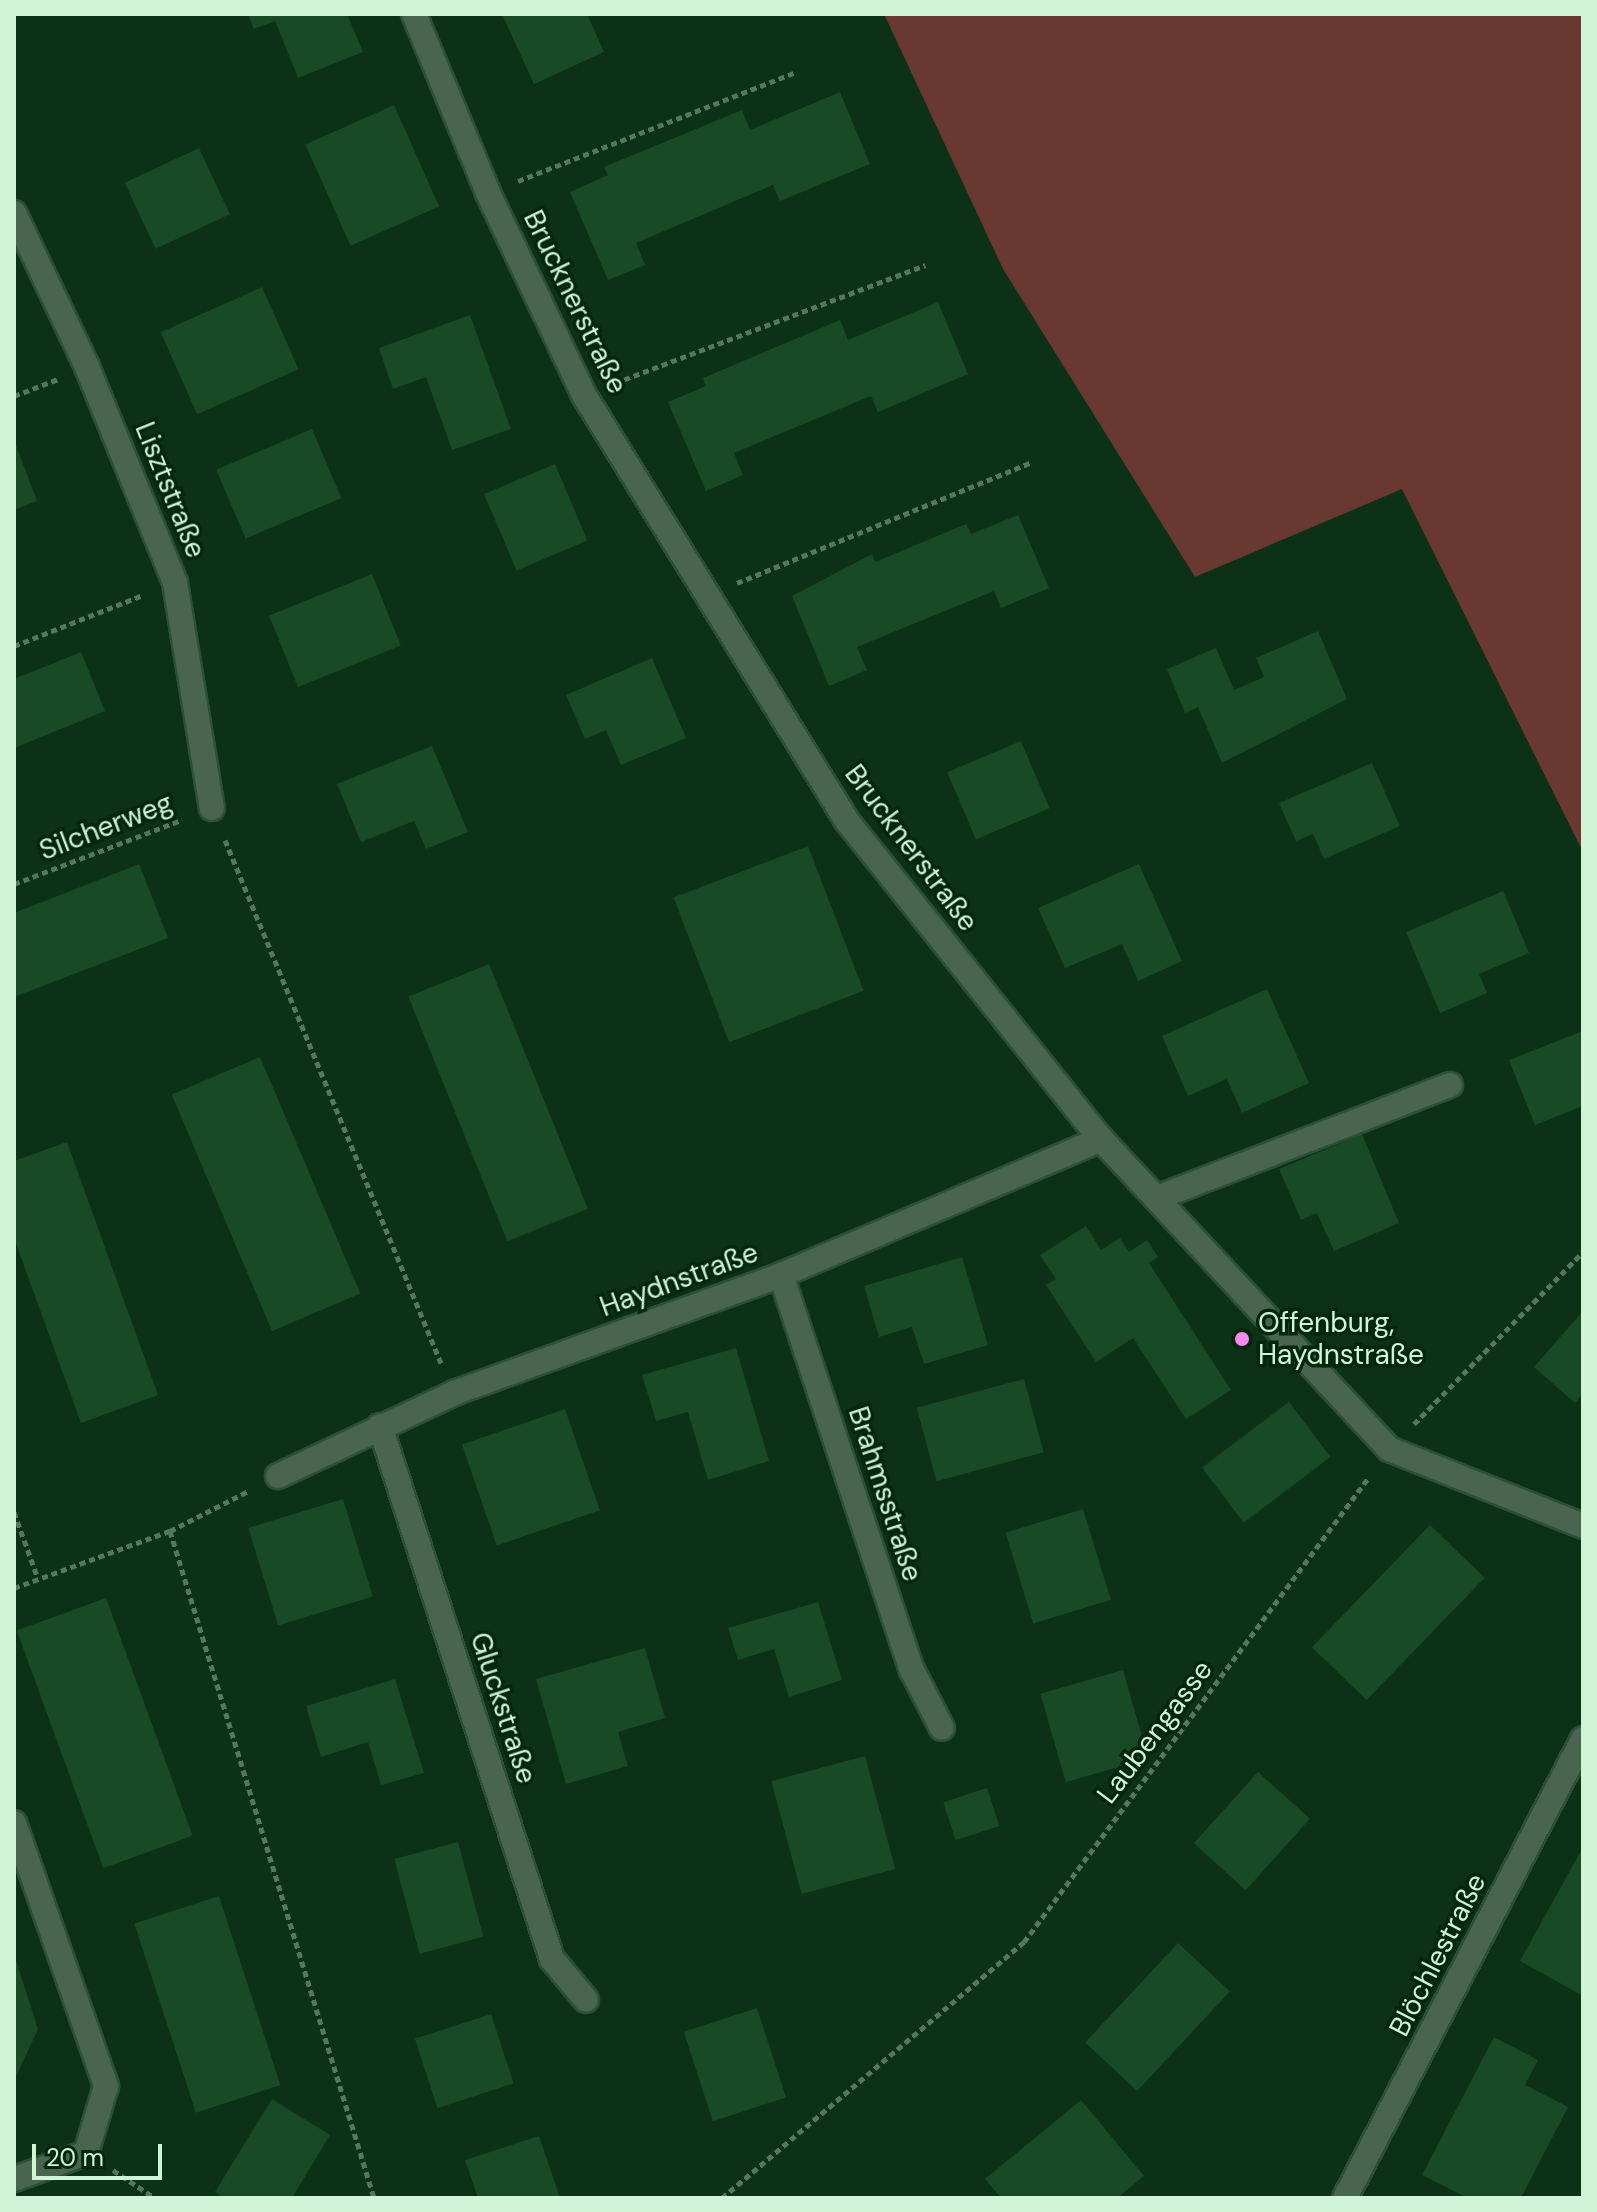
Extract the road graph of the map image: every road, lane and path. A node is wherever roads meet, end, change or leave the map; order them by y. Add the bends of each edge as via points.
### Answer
1 (414, 14) edge
2 (794, 73) dead end
3 (488, 193) junction
4 (14, 213) edge
5 (925, 265) dead end
6 (87, 367) junction
7 (584, 395) junction
8 (14, 396) edge
9 (1030, 463) dead end
10 (175, 583) junction
11 (706, 595) junction
12 (14, 646) edge
13 (212, 808) junction
14 (14, 884) edge
15 (1450, 1085) dead end
16 (1101, 1139) junction
17 (1157, 1198) junction
18 (1583, 1252) edge
19 (781, 1275) junction
20 (454, 1393) junction
21 (380, 1426) junction
22 (1389, 1449) junction
23 (278, 1476) joint
24 (14, 1512) edge
25 (1583, 1526) edge
26 (170, 1531) junction
27 (37, 1576) junction
28 (14, 1588) edge
29 (942, 1728) dead end
30 (1583, 1739) edge
31 (14, 1823) edge
32 (586, 2000) dead end
33 (86, 2153) junction
34 (14, 2179) edge
35 (155, 2198) edge
36 (374, 2198) edge
37 (722, 2198) edge
38 (1345, 2198) edge

1 - 3 street, Brucknerstraße
2 - 3 path
3 - 7 street, Brucknerstraße
4 - 6 street, Lisztstraße
5 - 7 path
6 - 8 path
6 - 10 street, Lisztstraße
7 - 11 street, Brucknerstraße
9 - 11 path
10 - 12 path
10 - 13 street, Lisztstraße
11 - 16 street, Brucknerstraße via 847,821
13 - 14 path, Silcherweg
13 - 20 path
15 - 17 street
16 - 17 street, Brucknerstraße
16 - 19 street, Haydnstraße
17 - 22 street, Brucknerstraße
18 - 22 path, Laubengasse
19 - 20 street, Haydnstraße
19 - 29 street, Brahmsstraße via 912,1670
20 - 21 street, Haydnstraße
21 - 23 street, Haydnstraße
21 - 32 street, Gluckstraße via 552,1959
22 - 25 street, Brucknerstraße
22 - 37 path, Laubengasse via 1024,1942
23 - 26 path
24 - 27 path
26 - 27 path
26 - 36 path
27 - 28 path
30 - 38 street, Blöchlestraße
31 - 33 street via 106,2086
33 - 34 street
33 - 35 path

